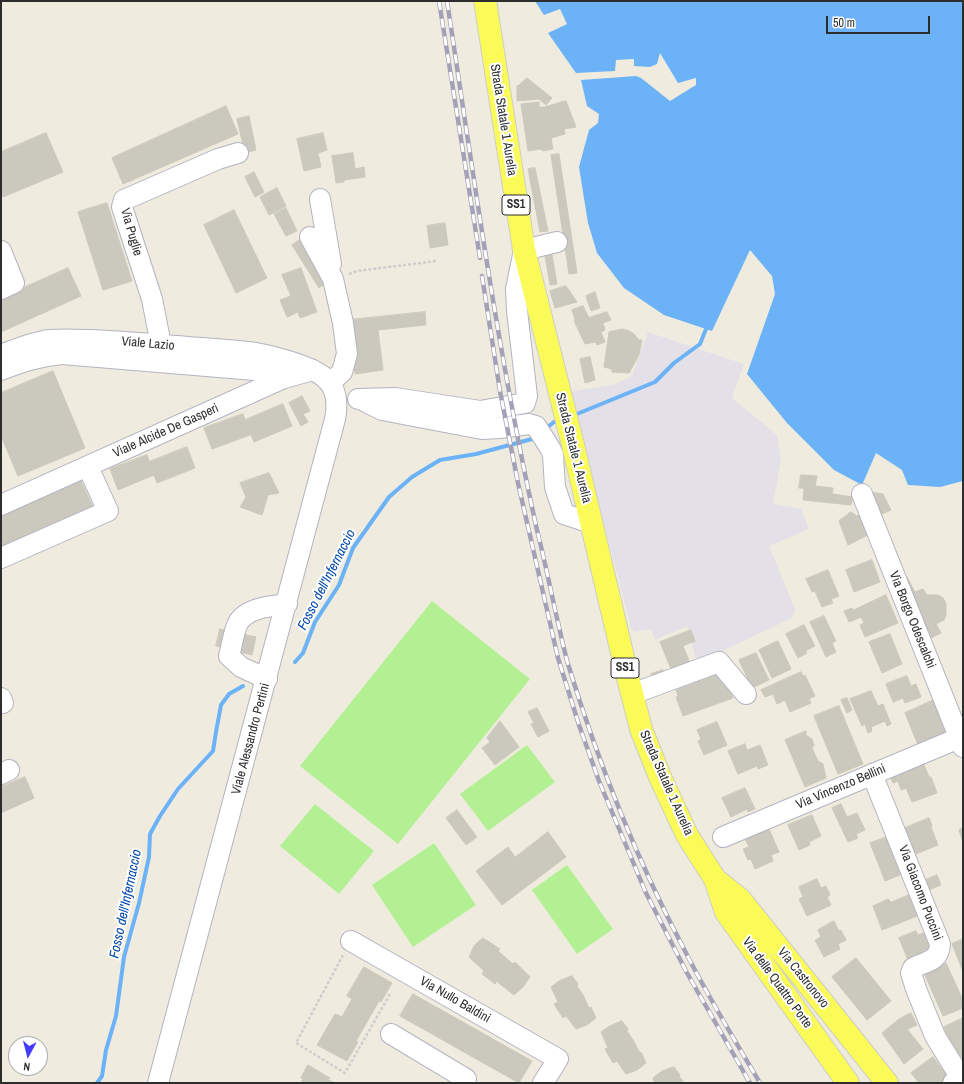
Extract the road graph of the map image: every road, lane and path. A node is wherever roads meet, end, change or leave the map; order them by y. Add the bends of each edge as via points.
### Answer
1 (484, 1) edge
2 (238, 152) dead end
3 (320, 198) dead end
4 (310, 237) dead end
5 (557, 242) dead end
6 (524, 250) junction
7 (1, 251) edge
8 (436, 260) dead end
9 (333, 280) junction
10 (1, 289) edge
11 (160, 354) junction
12 (1, 355) edge
13 (304, 367) junction
14 (1, 370) edge
15 (332, 388) junction
16 (358, 399) junction
17 (88, 467) junction
18 (862, 494) dead end
19 (1, 506) edge
20 (591, 524) junction
21 (1, 558) edge
22 (286, 604) junction
23 (264, 688) junction
24 (632, 694) junction
25 (746, 694) dead end
26 (961, 742) edge
27 (872, 774) junction
28 (723, 837) dead end
29 (715, 879) junction
30 (351, 941) joint
31 (390, 994) dead end
32 (392, 1034) dead end
33 (158, 1083) edge
34 (464, 1083) edge
35 (544, 1083) edge
36 (848, 1083) edge
37 (887, 1083) edge
38 (953, 1083) edge

1 - 6 main road, Strada Statale 1 Aurelia / SS1
2 - 11 street, Via Puglie via 124,200 122,207 152,299
3 - 9 street
4 - 9 street
5 - 6 street
6 - 16 street via 516,288 527,396 525,403 480,412 396,398
6 - 20 main road, Strada Statale 1 Aurelia / SS1
7 - 10 street via 14,283
8 - 9 path via 357,271
9 - 15 street via 347,354 342,372
11 - 12 street, Viale Lazio via 110,341 50,340
11 - 13 street, Viale Lazio via 257,353
11 - 14 street, Viale Lazio via 48,355 32,358
13 - 15 street via 324,376
13 - 17 street, Viale Alcide De Gasperi
15 - 16 street
15 - 22 street, Viale Alessandro Pertini via 337,406 335,419
16 - 20 street via 382,410 482,429 529,424 536,426 553,455 555,487 564,514
17 - 19 street, Viale Alcide De Gasperi
17 - 21 street via 108,511
18 - 26 street, Via Borgo Odescalchi
20 - 24 main road, Strada Statale 1 Aurelia / SS1
22 - 23 street, Viale Alessandro Pertini
22 - 23 street via 267,606 247,614 237,624 229,656
23 - 33 street, Viale Alessandro Pertini
24 - 25 street via 719,662
24 - 29 main road, Strada Statale 1 Aurelia / SS1 via 641,729 660,777 687,834
26 - 27 street, Via Vincenzo Bellini
27 - 28 street, Via Vincenzo Bellini
27 - 38 street, Via Giacomo Puccini via 940,944 940,951 936,957 913,968 911,973 935,1036 959,1075
29 - 36 main road, Via delle Quattro Porte via 726,912
29 - 37 main road, Via Castronovo via 740,899
30 - 31 path via 296,1043 345,1073
30 - 35 street, Via Nullo Baldini via 558,1059
32 - 34 street via 466,1079

